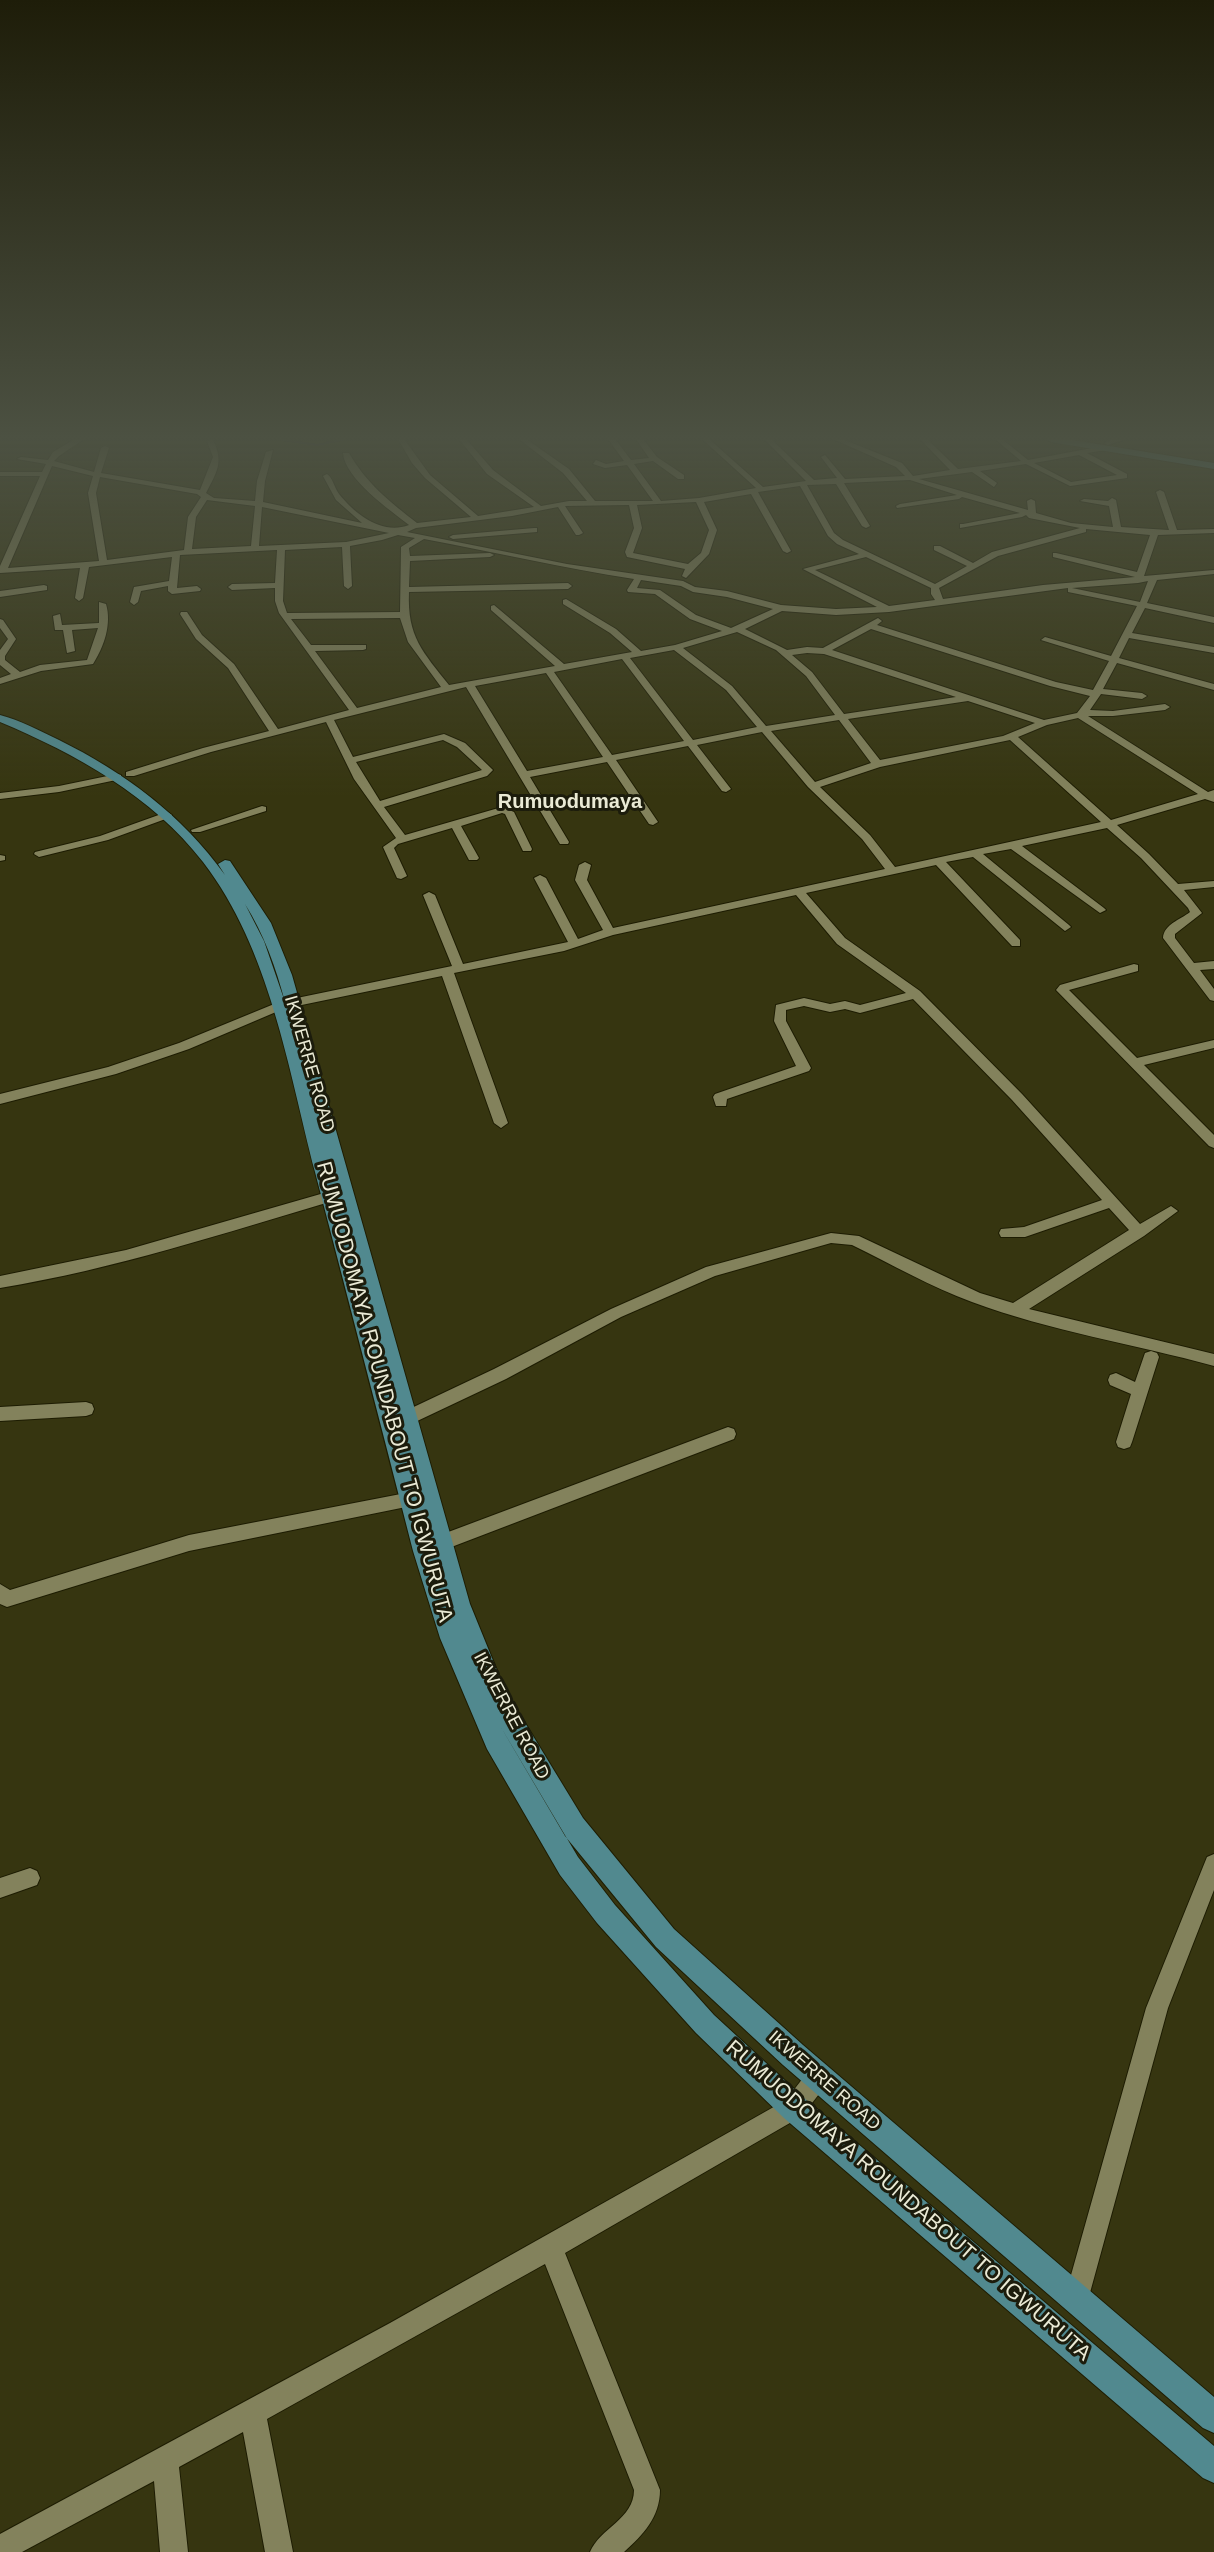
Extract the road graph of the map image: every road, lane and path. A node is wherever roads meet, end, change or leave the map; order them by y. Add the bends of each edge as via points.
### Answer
1 (103, 558) edge
2 (139, 558) edge
3 (176, 558) edge
4 (281, 558) edge
5 (347, 558) edge
6 (441, 558) edge
7 (532, 558) edge
8 (645, 558) edge
9 (700, 558) edge
10 (852, 558) edge
11 (872, 558) edge
12 (957, 558) edge
13 (987, 558) edge
14 (1068, 558) edge
15 (1146, 558) edge
16 (406, 560) joint
17 (104, 562) junction
18 (85, 565) junction
19 (972, 566) junction
20 (690, 567) junction
21 (1, 571) edge
22 (1214, 572) edge
23 (639, 577) junction
24 (1139, 577) junction
25 (1152, 578) junction
26 (173, 583) junction
27 (683, 584) junction
28 (280, 585) junction
29 (348, 586) dead end
30 (568, 586) dead end
31 (232, 587) dead end
32 (935, 587) junction
33 (1057, 587) junction
34 (44, 588) dead end
35 (197, 589) dead end
36 (406, 590) junction
37 (0, 594) edge
38 (79, 598) dead end
39 (939, 600) junction
40 (134, 602) dead end
41 (566, 602) dead end
42 (102, 604) dead end
43 (906, 605) junction
44 (1140, 605) junction
45 (494, 608) dead end
46 (781, 608) junction
47 (889, 609) junction
48 (184, 614) dead end
49 (404, 615) junction
50 (57, 616) dead end
51 (285, 616) junction
52 (1214, 620) edge
53 (0, 622) edge
54 (103, 624) junction
55 (871, 626) junction
56 (67, 627) junction
57 (734, 630) junction
58 (1125, 635) junction
59 (1045, 640) dead end
60 (363, 647) dead end
61 (676, 647) junction
62 (308, 648) junction
63 (1214, 650) edge
64 (70, 651) dead end
65 (825, 651) junction
66 (638, 653) junction
67 (787, 653) junction
68 (624, 656) junction
69 (1112, 660) junction
70 (561, 666) junction
71 (548, 669) junction
72 (18, 675) junction
73 (0, 681) edge
74 (469, 684) junction
75 (1214, 687) edge
76 (447, 688) junction
77 (1096, 693) junction
78 (1142, 696) dead end
79 (971, 698) junction
80 (1165, 707) dead end
81 (0, 710) edge
82 (354, 711) junction
83 (1081, 714) junction
84 (843, 716) junction
85 (328, 717) junction
86 (0, 718) edge
87 (1044, 723) junction
88 (764, 729) junction
89 (275, 732) junction
90 (1011, 736) junction
91 (692, 743) junction
92 (609, 758) junction
93 (349, 761) junction
94 (877, 764) junction
95 (123, 775) junction
96 (524, 775) junction
97 (812, 785) junction
98 (726, 789) dead end
99 (0, 796) edge
100 (1211, 797) edge
101 (379, 805) junction
102 (262, 809) dead end
103 (167, 815) junction
104 (653, 822) dead end
105 (454, 823) junction
106 (1109, 824) junction
107 (196, 830) junction
108 (402, 839) junction
109 (564, 842) dead end
110 (1012, 845) junction
111 (527, 849) dead end
112 (975, 853) junction
113 (39, 854) dead end
114 (472, 858) dead end
115 (938, 860) junction
116 (585, 865) dead end
117 (891, 870) junction
118 (401, 876) dead end
119 (540, 878) dead end
120 (1214, 884) edge
121 (1175, 888) junction
122 (798, 891) junction
123 (429, 894) dead end
124 (1100, 910) dead end
125 (1065, 927) dead end
126 (610, 932) junction
127 (1016, 943) dead end
128 (575, 944) junction
129 (1214, 965) edge
130 (1192, 967) junction
131 (1134, 968) dead end
132 (453, 970) junction
133 (916, 994) junction
134 (1214, 997) edge
135 (285, 1004) junction
136 (1214, 1044) edge
137 (1135, 1063) junction
138 (0, 1099) edge
139 (721, 1104) dead end
140 (501, 1123) dead end
141 (1214, 1143) edge
142 (331, 1196) junction
143 (1112, 1202) junction
144 (1171, 1211) dead end
145 (1139, 1232) junction
146 (1006, 1233) dead end
147 (0, 1282) edge
148 (1015, 1310) junction
149 (1151, 1357) dead end
150 (1214, 1359) edge
151 (1116, 1380) dead end
152 (1140, 1391) junction
153 (86, 1409) dead end
154 (0, 1414) edge
155 (407, 1418) junction
156 (728, 1434) dead end
157 (1124, 1442) dead end
158 (411, 1499) junction
159 (441, 1543) junction
160 (2, 1598) edge
161 (1214, 1864) edge
162 (30, 1878) dead end
163 (0, 1888) edge
164 (818, 2076) junction
165 (794, 2108) junction
166 (551, 2249) junction
167 (1076, 2300) junction
168 (253, 2414) junction
169 (1214, 2417) edge
170 (165, 2461) junction
171 (1214, 2467) edge
172 (0, 2549) edge
173 (174, 2552) edge
174 (279, 2552) edge
175 (604, 2552) edge

1 - 17 street
2 - 17 street
3 - 26 street
4 - 28 street
5 - 29 street
6 - 16 street
7 - 23 street
8 - 20 street
9 - 20 street
10 - 47 street via 807,569
11 - 32 street
12 - 19 street
13 - 19 street
14 - 24 street
15 - 24 street
16 - 36 street
17 - 18 street
18 - 21 street
18 - 38 street
19 - 32 street
20 - 27 street
22 - 25 street
23 - 27 street
23 - 57 street via 632,590 657,592 693,617
24 - 25 street
24 - 33 street
25 - 44 street
26 - 35 street via 172,591
26 - 40 street via 138,589
27 - 46 street
28 - 31 street
28 - 51 street via 279,601
30 - 36 street
32 - 39 street
33 - 39 street
33 - 44 street
34 - 37 street
36 - 49 street
39 - 43 street
41 - 66 street via 613,631
42 - 54 street
43 - 47 street
43 - 55 street
44 - 52 street
44 - 58 street
45 - 70 street
46 - 47 street via 827,612
46 - 57 street
48 - 89 street via 199,637 231,666
49 - 51 street
49 - 76 street via 418,649
50 - 56 street via 58,628
51 - 62 street
53 - 72 street via 12,639 0,656 1,661
54 - 56 street
54 - 72 street via 90,662
55 - 65 street
55 - 77 street via 1043,681
56 - 64 street
57 - 61 street
57 - 67 street
58 - 63 street
58 - 69 street
59 - 69 street
60 - 62 street
61 - 66 street
61 - 88 street via 729,688
62 - 82 street
65 - 67 street
65 - 79 street
66 - 68 street
67 - 84 street
68 - 70 street
68 - 91 street
69 - 75 street
69 - 77 street
70 - 71 street
71 - 74 street
71 - 92 street
72 - 73 street
74 - 76 street
74 - 96 street
76 - 82 street
77 - 78 street
77 - 83 street
79 - 84 street
79 - 87 street
80 - 83 street
81 - 95 main road, IKWERRE ROAD via 79,744
82 - 85 street
83 - 87 street
83 - 100 street
84 - 88 street
84 - 94 street
85 - 89 street
85 - 93 street
86 - 95 main road, RUMUODOMAYA ROUNDABOUT TO IGWURUTA
87 - 90 street
88 - 91 street
88 - 97 street
89 - 95 street
90 - 94 street
90 - 106 street
91 - 92 street
91 - 98 street
92 - 96 street
92 - 104 street
93 - 101 street
93 - 101 street via 444,737 460,745 488,770
94 - 97 street
95 - 99 street via 59,789
95 - 103 main road, RUMUODOMAYA ROUNDABOUT TO IGWURUTA
95 - 107 main road, IKWERRE ROAD
96 - 109 street
97 - 117 street via 847,817
100 - 106 street
101 - 108 street
102 - 107 street
103 - 113 street via 104,838
103 - 135 main road, RUMUODOMAYA ROUNDABOUT TO IGWURUTA via 220,875 240,908
105 - 108 street
105 - 111 street via 506,810
105 - 114 street
106 - 110 street
106 - 121 street
107 - 135 main road, IKWERRE ROAD via 237,878 264,923 285,975
108 - 118 street via 388,847
110 - 112 street
110 - 124 street
112 - 115 street
112 - 125 street
115 - 117 street
115 - 127 street
116 - 126 street via 581,880
117 - 122 street
119 - 128 street
120 - 121 street
121 - 130 street via 1196,914 1173,928 1169,938
122 - 126 street
122 - 133 street via 842,941
123 - 132 street
126 - 128 street
128 - 132 street
129 - 130 street
130 - 134 street
131 - 137 street via 1062,990
132 - 135 street
132 - 140 street
133 - 139 street via 860,1009 804,1002 780,1008 780,1022 804,1068 720,1097
133 - 143 street
135 - 138 street via 121,1067
135 - 142 main road, RUMUODOMAYA ROUNDABOUT TO IGWURUTA
135 - 155 main road, IKWERRE ROAD
136 - 137 street
137 - 141 street
142 - 147 street via 112,1260
142 - 158 main road, RUMUODOMAYA ROUNDABOUT TO IGWURUTA
143 - 145 street
143 - 146 street via 1025,1232
144 - 145 street
145 - 148 street
148 - 150 street
148 - 155 street via 975,1297 854,1240 831,1238 711,1271 616,1312 501,1374
149 - 152 street
151 - 152 street
152 - 157 street
153 - 154 street
155 - 159 main road, IKWERRE ROAD
156 - 159 street
158 - 160 street via 189,1543
158 - 165 main road, RUMUODOMAYA ROUNDABOUT TO IGWURUTA via 451,1638 495,1741 536,1813 575,1874 661,1978
159 - 164 main road, IKWERRE ROAD via 459,1604 498,1697 574,1827 665,1938
161 - 167 street via 1157,2008
162 - 163 street
164 - 165 street
164 - 167 main road, IKWERRE ROAD
165 - 166 street
165 - 171 main road, RUMUODOMAYA ROUNDABOUT TO IGWURUTA
166 - 168 street
166 - 175 street via 647,2490 645,2511
167 - 169 main road, IKWERRE ROAD
168 - 170 street
168 - 174 street
170 - 172 street
170 - 173 street

